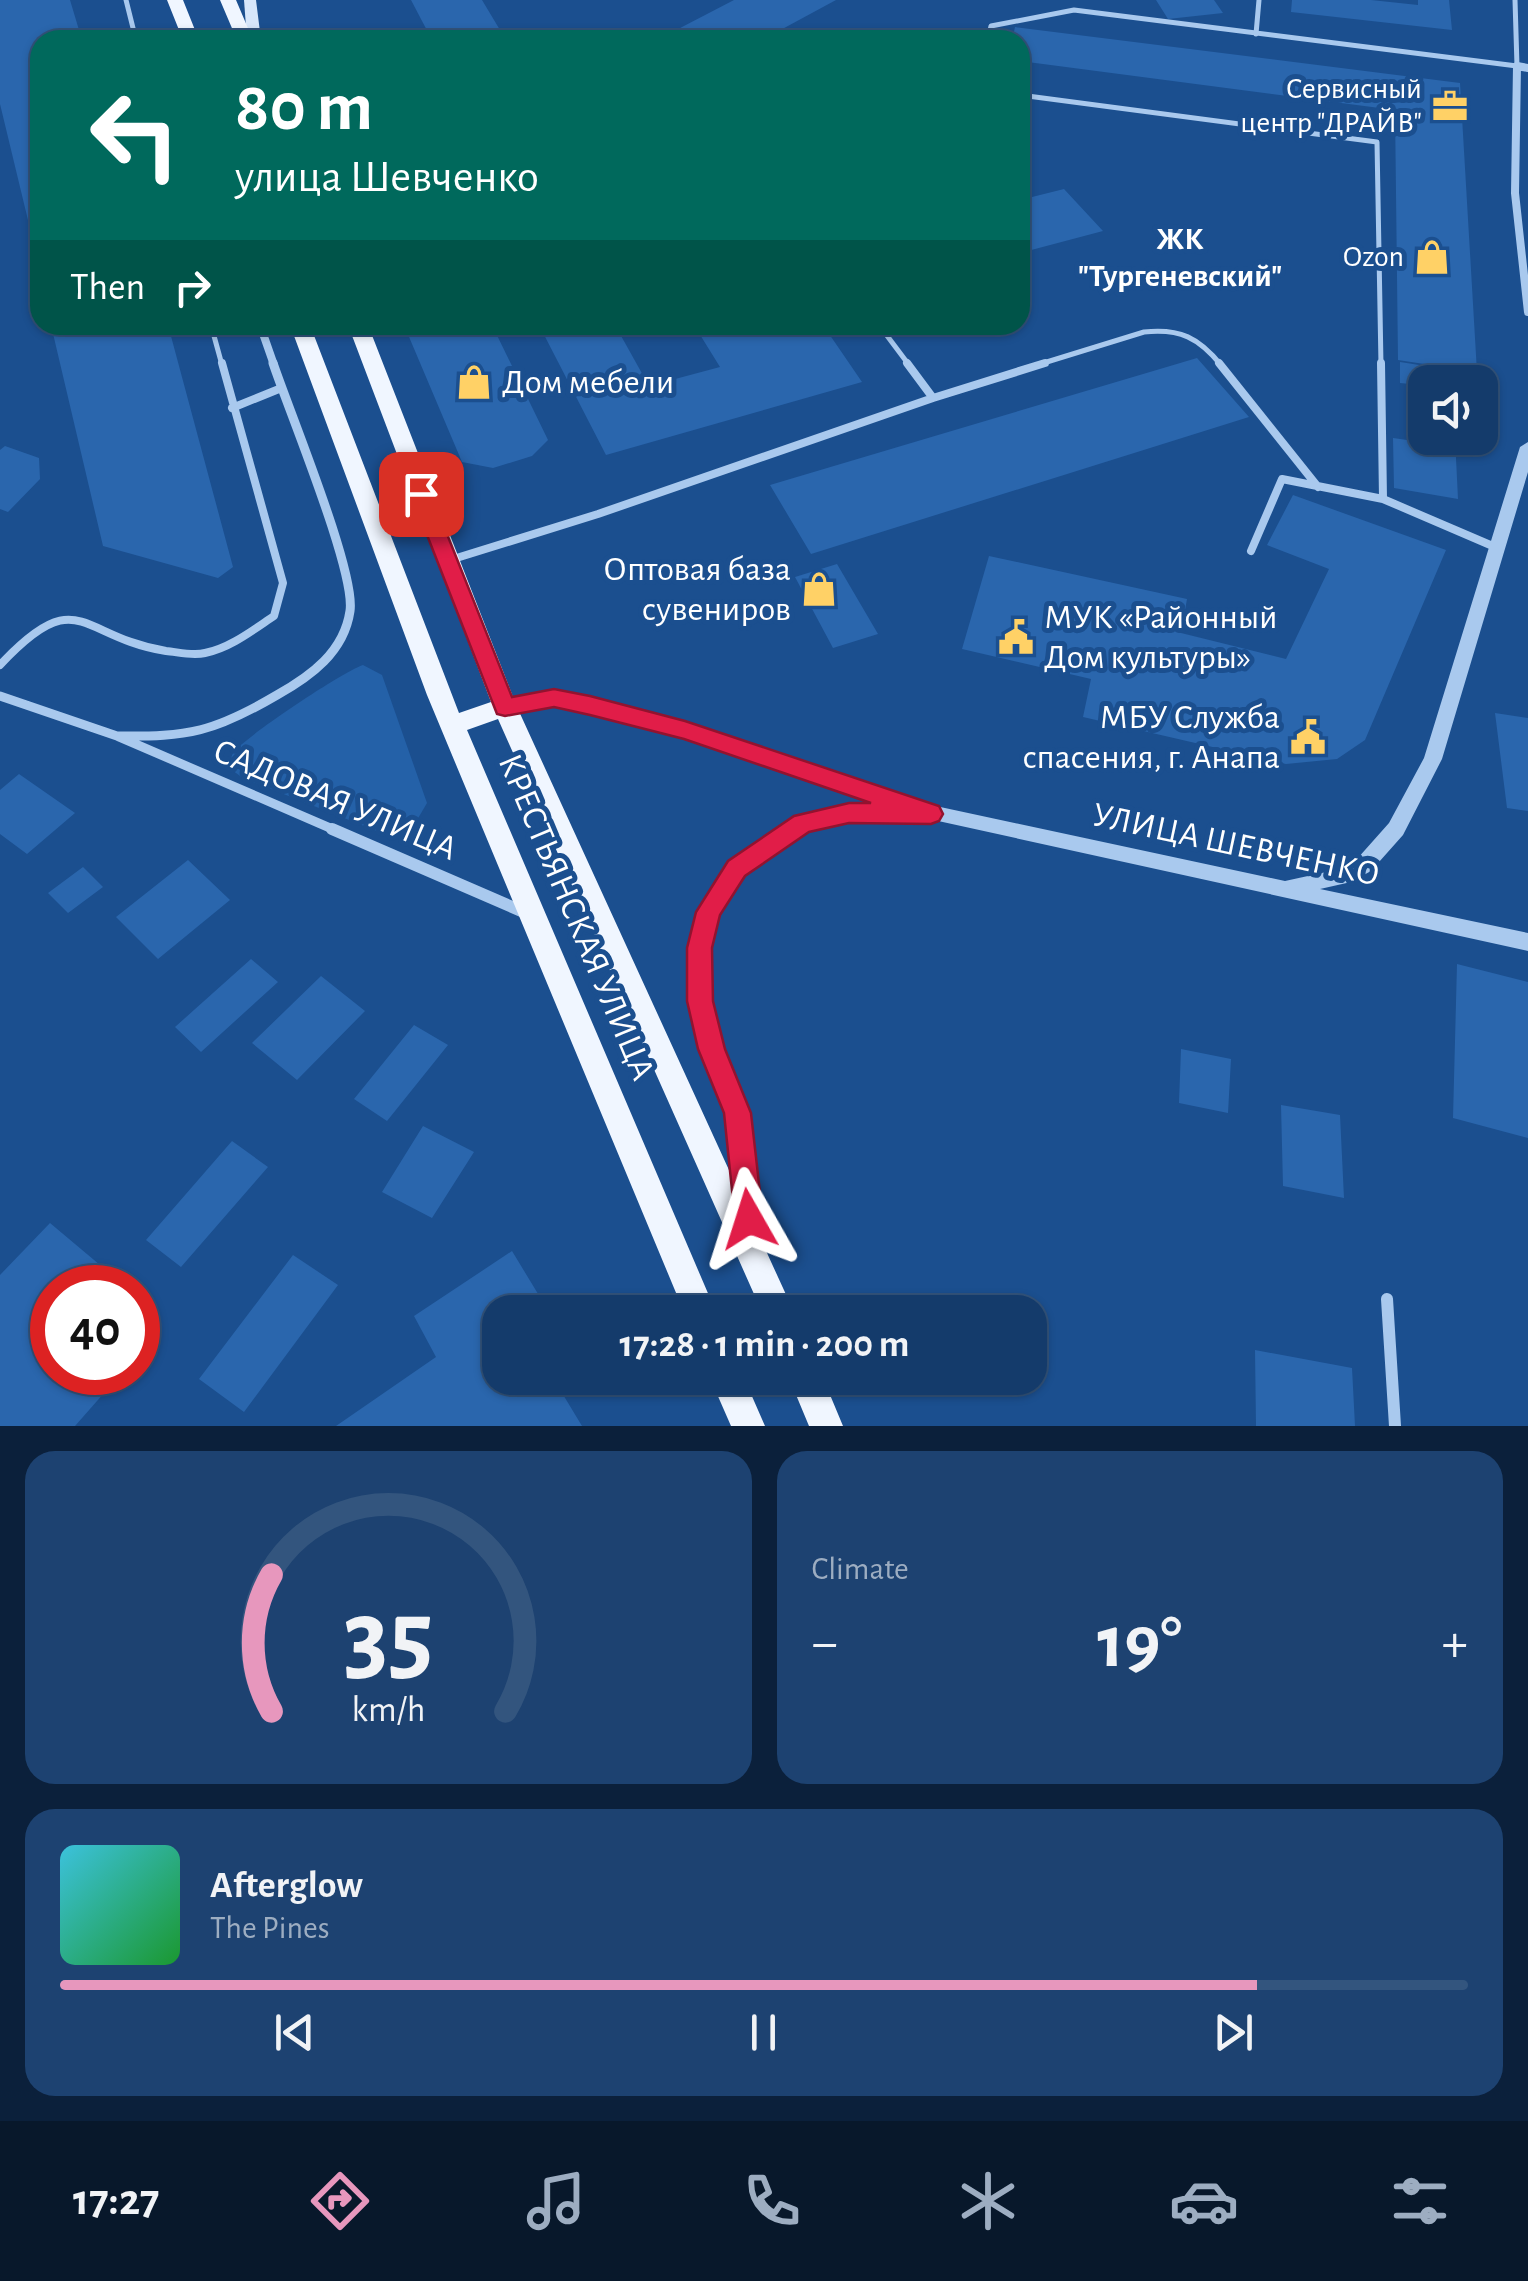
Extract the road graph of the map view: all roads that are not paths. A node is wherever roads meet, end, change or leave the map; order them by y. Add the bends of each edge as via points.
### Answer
1 (126, 0) edge
2 (175, 0) edge
3 (228, 0) edge
4 (250, 0) edge
5 (1104, 0) edge
6 (1259, 0) edge
7 (1515, 0) edge
8 (1102, 14) junction
9 (134, 30) edge
10 (187, 30) edge
11 (242, 30) edge
12 (253, 30) edge
13 (990, 30) edge
14 (1256, 34) junction
15 (1517, 66) junction
16 (1528, 68) edge
17 (1030, 97) edge
18 (1515, 193) junction
19 (1528, 195) edge
20 (1528, 312) edge
21 (214, 335) edge
22 (263, 335) edge
23 (304, 335) edge
24 (362, 335) edge
25 (886, 335) edge
26 (280, 389) junction
27 (933, 398) junction
28 (232, 408) junction
29 (1528, 447) edge
30 (1318, 486) junction
31 (1383, 499) junction
32 (1499, 549) junction
33 (1251, 551) dead end
34 (446, 561) junction
35 (0, 664) edge
36 (0, 696) edge
37 (505, 707) junction
38 (452, 725) junction
39 (117, 736) junction
40 (931, 814) junction
41 (1283, 888) junction
42 (532, 915) junction
43 (1528, 942) edge
44 (753, 1255) junction
45 (693, 1295) edge
46 (771, 1295) edge
47 (1387, 1299) dead end
48 (735, 1395) edge
49 (813, 1395) edge
50 (748, 1426) edge
51 (826, 1426) edge
52 (1395, 1426) edge

1 - 9 lane
2 - 10 main road
3 - 11 main road
4 - 12 main road
5 - 8 lane
6 - 14 lane
7 - 15 lane
8 - 13 lane via 1074,10
8 - 14 lane
14 - 15 lane
15 - 16 street
15 - 18 street
17 - 31 lane via 1377,142
18 - 19 street
18 - 20 street
21 - 28 lane
22 - 26 street, САДОВАЯ УЛИЦА
23 - 38 main road, КРЕСТЬЯНСКАЯ УЛИЦА
24 - 34 main road, КРЕСТЬЯНСКАЯ УЛИЦА
25 - 27 lane
26 - 28 lane
26 - 39 street, САДОВАЯ УЛИЦА via 351,589 352,614 343,636 308,678 233,721 187,735
27 - 30 lane via 1144,332 1188,334 1204,344
27 - 34 lane
28 - 35 lane via 283,583 274,616 204,654 154,651 96,623 60,617 26,634
29 - 32 street
30 - 31 lane
30 - 33 lane via 1282,480
31 - 32 lane
32 - 41 street via 1434,759 1396,829 1364,866
34 - 37 main road, КРЕСТЬЯНСКАЯ УЛИЦА
36 - 39 street, САДОВАЯ УЛИЦА
37 - 38 main road
37 - 40 street, УЛИЦА ШЕВЧЕНКО via 554,698 590,706 685,730
37 - 44 main road, КРЕСТЬЯНСКАЯ УЛИЦА
38 - 42 main road, КРЕСТЬЯНСКАЯ УЛИЦА
39 - 42 street, САДОВАЯ УЛИЦА
40 - 41 street, УЛИЦА ШЕВЧЕНКО
40 - 44 street, УЛИЦА ШЕВЧЕНКО via 849,813 803,824 736,868 709,912 700,948 700,1001 737,1113
41 - 43 street, УЛИЦА ШЕВЧЕНКО
42 - 45 main road, КРЕСТЬЯНСКАЯ УЛИЦА
44 - 46 main road, КРЕСТЬЯНСКАЯ УЛИЦА
47 - 52 street
48 - 50 main road
49 - 51 main road

